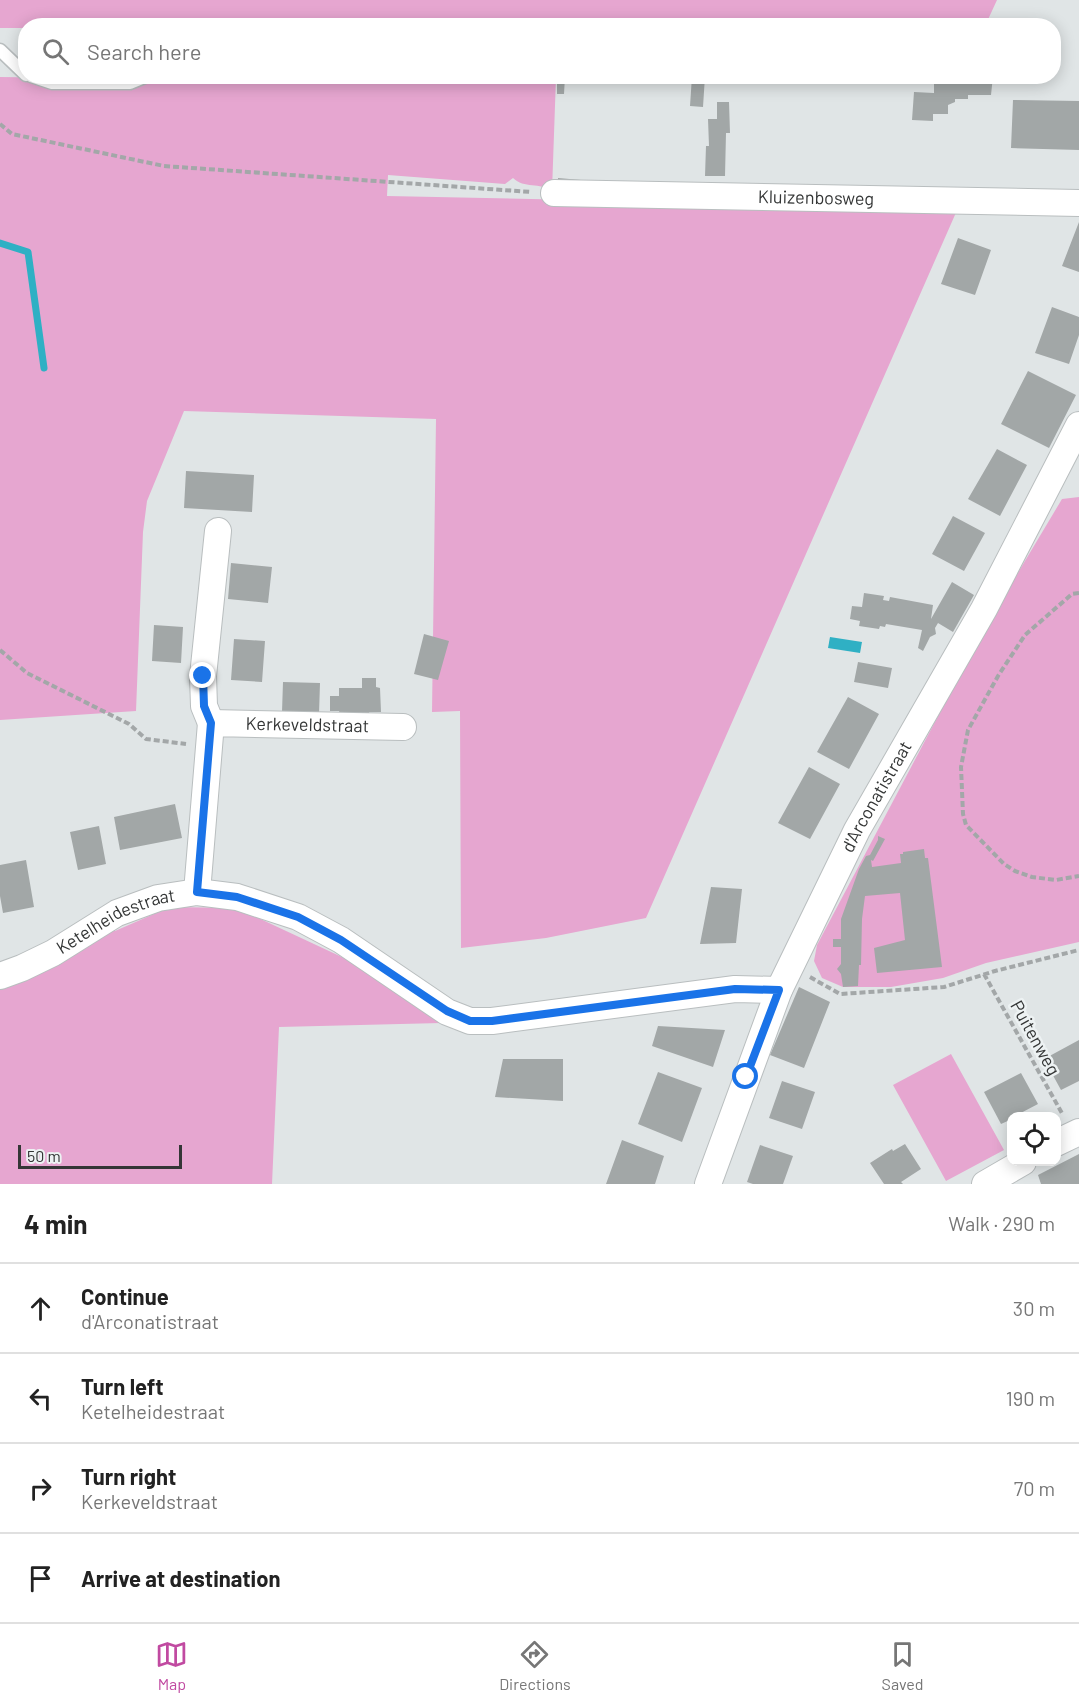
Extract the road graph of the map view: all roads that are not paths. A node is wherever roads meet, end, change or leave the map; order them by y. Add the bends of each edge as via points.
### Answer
1 (0, 50) edge
2 (18, 67) edge
3 (554, 193) dead end
4 (1079, 203) edge
5 (1079, 425) edge
6 (218, 531) dead end
7 (211, 723) junction
8 (403, 727) dead end
9 (197, 892) junction
10 (0, 976) edge
11 (779, 990) junction
12 (1070, 1123) edge
13 (1061, 1136) edge
14 (1015, 1166) edge
15 (708, 1184) edge
16 (986, 1184) edge

1 - 2 lane
3 - 4 street, Kluizenbosweg
5 - 11 street, d'Arconatistraat via 984,609 857,830
6 - 7 street via 203,676 204,706
7 - 8 street, Kerkeveldstraat
7 - 9 street
9 - 10 street, Ketelheidestraat via 158,898 117,913 53,953
9 - 11 street, Ketelheidestraat via 237,897 298,917 341,940 447,1011 470,1021 735,989
11 - 15 street, d'Arconatistraat
12 - 13 street
14 - 16 street

